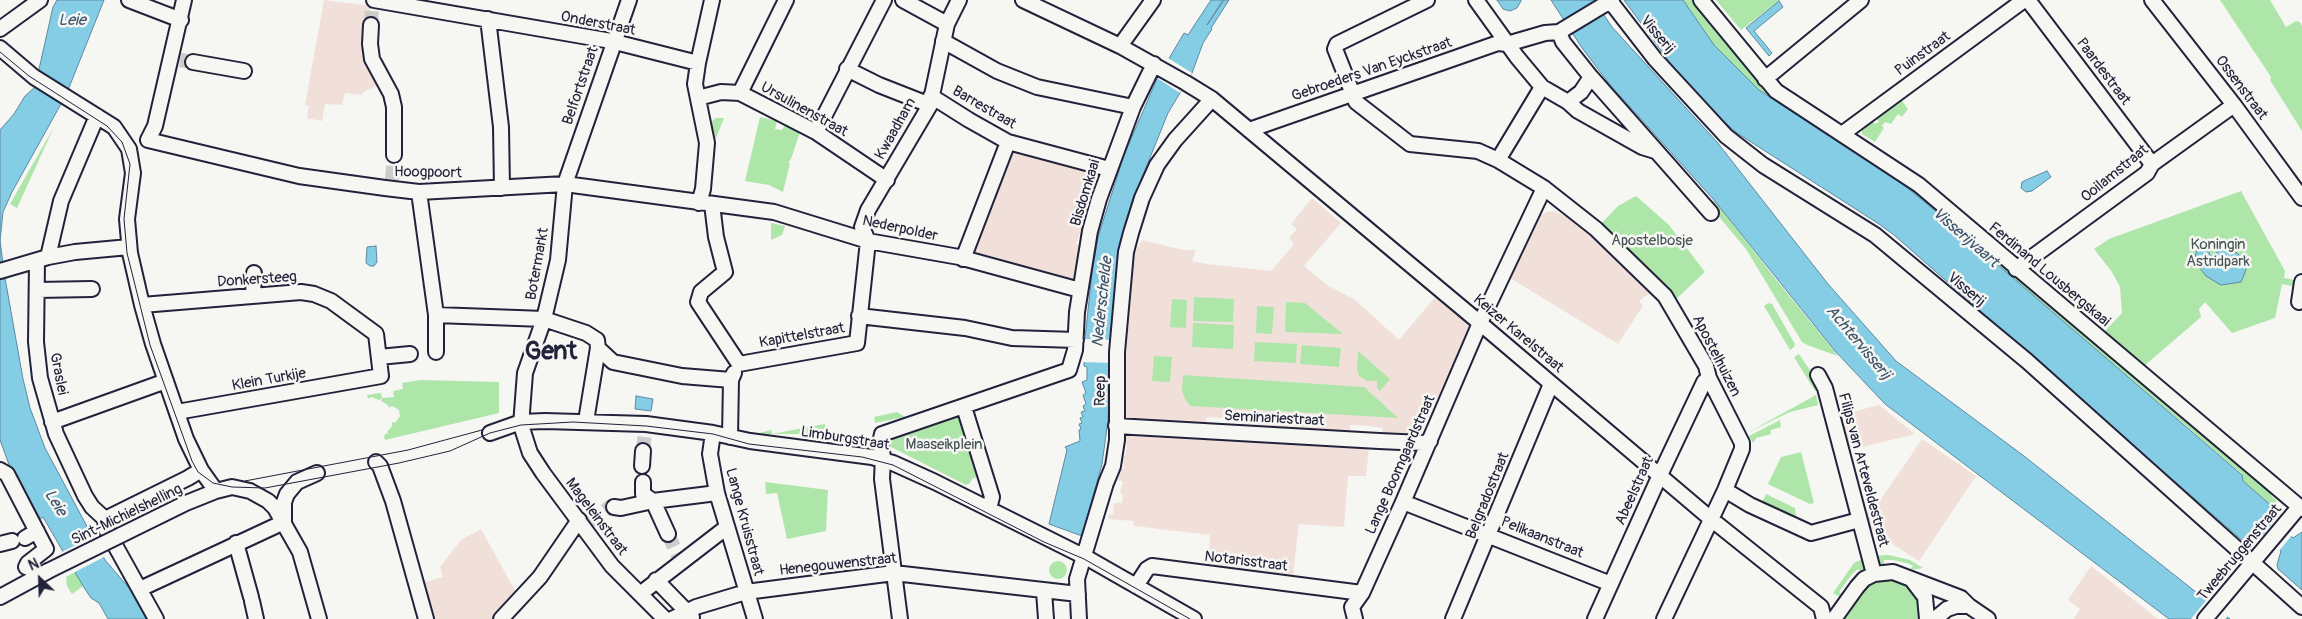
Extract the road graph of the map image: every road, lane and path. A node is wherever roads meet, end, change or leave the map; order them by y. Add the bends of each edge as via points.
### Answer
1 (40, 0) edge
2 (129, 0) edge
3 (184, 0) edge
4 (628, 0) edge
5 (712, 0) edge
6 (786, 0) edge
7 (884, 0) edge
8 (903, 0) edge
9 (959, 0) edge
10 (1023, 0) edge
11 (1153, 0) edge
12 (1427, 0) edge
13 (1476, 0) edge
14 (1701, 0) edge
15 (1861, 0) edge
16 (2024, 0) edge
17 (2028, 0) edge
18 (2152, 0) edge
19 (373, 2) edge
20 (1607, 3) edge
21 (436, 5) edge
22 (488, 19) junction
23 (181, 20) junction
24 (947, 24) junction
25 (371, 25) tunnel mouth
26 (0, 29) edge
27 (1564, 29) junction
28 (943, 41) junction
29 (614, 42) junction
30 (1508, 44) junction
31 (1120, 46) junction
32 (0, 48) edge
33 (182, 60) junction
34 (698, 63) junction
35 (1158, 66) junction
36 (847, 69) junction
37 (244, 71) dead end
38 (1591, 77) junction
39 (1765, 79) junction
40 (1542, 87) junction
41 (740, 93) junction
42 (1351, 93) junction
43 (698, 98) junction
44 (1212, 99) junction
45 (931, 100) junction
46 (1568, 102) junction
47 (2234, 105) junction
48 (1133, 107) junction
49 (97, 116) junction
50 (1249, 130) junction
51 (816, 132) junction
52 (1842, 134) junction
53 (148, 140) junction
54 (1008, 142) junction
55 (129, 149) junction
56 (1655, 151) junction
57 (394, 155) tunnel mouth
58 (1498, 160) junction
59 (2152, 164) junction
60 (1109, 169) junction
61 (887, 180) junction
62 (565, 184) junction
63 (502, 188) junction
64 (1544, 188) junction
65 (419, 192) junction
66 (2302, 198) edge
67 (706, 203) junction
68 (1711, 213) dead end
69 (868, 240) junction
70 (129, 242) junction
71 (964, 258) junction
72 (43, 259) junction
73 (2016, 269) junction
74 (5, 270) edge
75 (254, 273) dead end
76 (2302, 282) edge
77 (92, 289) dead end
78 (37, 290) junction
79 (1080, 290) junction
80 (253, 295) junction
81 (2299, 302) dead end
82 (142, 305) junction
83 (436, 315) junction
84 (859, 316) junction
85 (544, 320) junction
86 (1480, 323) junction
87 (598, 346) junction
88 (1077, 347) junction
89 (436, 352) dead end
90 (410, 354) dead end
91 (379, 358) junction
92 (739, 364) junction
93 (1818, 375) dead end
94 (1709, 378) junction
95 (730, 380) junction
96 (166, 381) junction
97 (1551, 384) junction
98 (964, 407) junction
99 (177, 412) junction
100 (586, 421) junction
101 (52, 422) junction
102 (521, 422) junction
103 (1116, 426) junction
104 (490, 433) dead end
105 (713, 433) junction
106 (730, 437) junction
107 (1430, 441) junction
108 (643, 451) tunnel mouth
109 (883, 460) junction
110 (376, 462) dead end
111 (642, 466) dead end
112 (0, 470) edge
113 (201, 470) junction
114 (317, 473) dead end
115 (1660, 476) junction
116 (643, 482) dead end
117 (1725, 490) junction
118 (216, 491) junction
119 (717, 493) junction
120 (2302, 493) edge
121 (653, 501) junction
122 (1403, 502) junction
123 (614, 507) tunnel mouth
124 (2301, 508) edge
125 (989, 509) junction
126 (100, 515) junction
127 (1711, 519) junction
128 (1860, 520) junction
129 (284, 522) junction
130 (583, 523) junction
131 (726, 526) junction
132 (668, 534) tunnel mouth
133 (1490, 535) junction
134 (19, 538) edge
135 (236, 543) junction
136 (1082, 555) junction
137 (2254, 563) junction
138 (28, 568) dead end
139 (1106, 568) junction
140 (894, 573) junction
141 (1874, 574) junction
142 (656, 580) junction
143 (1912, 580) junction
144 (1611, 584) junction
145 (1136, 586) junction
146 (140, 589) junction
147 (1078, 590) junction
148 (1044, 591) junction
149 (746, 592) junction
150 (1362, 593) junction
151 (640, 594) junction
152 (0, 597) edge
153 (1845, 603) junction
154 (1969, 606) junction
155 (2302, 607) edge
156 (692, 613) edge
157 (1822, 613) edge
158 (315, 618) edge
159 (156, 619) edge
160 (256, 619) edge
161 (426, 619) edge
162 (501, 619) edge
163 (666, 619) edge
164 (672, 619) edge
165 (755, 619) edge
166 (900, 619) edge
167 (1046, 619) edge
168 (1080, 619) edge
169 (1194, 619) edge
170 (1355, 619) edge
171 (1453, 619) edge
172 (1595, 619) edge
173 (1664, 619) edge
174 (1834, 619) edge
175 (1927, 619) edge
176 (1935, 619) edge
177 (1988, 619) edge
178 (2206, 619) edge

1 - 26 street
2 - 23 street
3 - 23 street
4 - 29 street, Belfortstraat
5 - 34 street
6 - 41 street
7 - 36 street
8 - 24 street
9 - 24 street, Kwaadham
10 - 31 street, Keizer Karelstraat
11 - 31 street
12 - 42 street, Apostelhuizen via 1337,44 1335,49
13 - 30 street
14 - 39 street, Ferdinand Lousbergskaai
15 - 39 street
16 - 52 street, Puinstraat
17 - 59 street, Paardestraat
18 - 47 street, Ossenstraat
19 - 21 street, Onderstraat
20 - 27 street
20 - 137 street, Visserij via 1726,136 1763,165 1875,235 2026,362
21 - 22 street, Onderstraat
22 - 29 street, Onderstraat
22 - 63 street via 499,108
23 - 33 street
24 - 28 street, Kwaadham
25 - 57 street via 372,59 394,107
27 - 30 street, Gebroeders Van Eyckstraat
27 - 38 street via 1563,42
28 - 45 street, Kwaadham
28 - 48 street via 997,71 1037,87
29 - 34 street, Onderstraat
29 - 62 street, Belfortstraat
30 - 40 street
30 - 42 street, Gebroeders Van Eyckstraat via 1498,43
31 - 35 street, Keizer Karelstraat
32 - 49 street via 34,77
33 - 37 street
33 - 53 street
34 - 43 street via 695,84
35 - 44 street, Keizer Karelstraat
35 - 48 street, Bisdomkaai
36 - 45 street, Barrestraat via 879,85
36 - 51 street
38 - 46 street via 1581,92
38 - 56 street
39 - 52 street, Ferdinand Lousbergskaai via 1776,91
40 - 46 street
40 - 58 street
41 - 43 street, Ursulinenstraat via 720,92
41 - 51 street, Ursulinenstraat
42 - 50 street, Gebroeders Van Eyckstraat
42 - 58 street, Apostelhuizen via 1359,106 1407,143 1478,151
43 - 67 street via 707,143 703,189
44 - 50 street, Keizer Karelstraat
44 - 103 street, Reep via 1157,165 1131,233 1126,252 1117,352
45 - 54 street, Barrestraat
45 - 61 street, Kwaadham
46 - 56 street via 1578,111
47 - 59 street, Ooilamstraat
47 - 66 street, Ossenstraat
48 - 60 street, Bisdomkaai
49 - 55 street via 114,127
49 - 72 street, Graslei via 69,179
50 - 86 street, Keizer Karelstraat
51 - 61 street, Ursulinenstraat
52 - 73 street, Ferdinand Lousbergskaai via 1919,185
53 - 55 street
53 - 65 street, Hoogpoort via 299,176 392,184
54 - 60 street, Barrestraat
54 - 71 street
55 - 70 street via 133,173 127,219
56 - 68 street
58 - 64 street, Apostelhuizen
59 - 73 street, Ooilamstraat via 2147,173
60 - 79 street, Bisdomkaai via 1090,231
61 - 69 street, Kwaadham via 868,210 862,227
62 - 63 street, Hoogpoort
62 - 67 street, Hoogpoort
62 - 85 street, Botermarkt via 558,260
63 - 65 street, Hoogpoort
64 - 86 street, Lange Boomgaardstraat
64 - 94 street, Apostelhuizen via 1596,229 1666,296 1706,366
65 - 83 street
67 - 69 street, Nederpolder via 774,212
67 - 92 street via 725,272 701,292 698,302
69 - 71 street, Nederpolder
69 - 84 street, Kapittelstraat
70 - 72 street
70 - 82 street
71 - 79 street, Nederpolder
72 - 74 street
72 - 78 street, Graslei
73 - 124 street, Ferdinand Lousbergskaai
75 - 80 street
76 - 81 street
77 - 78 street
78 - 101 street, Graslei via 39,369
79 - 88 street, Bisdomkaai
80 - 82 street, Donkersteeg
80 - 91 street, Donkersteeg via 301,292 331,301 376,334
82 - 96 street
83 - 85 street
83 - 89 street
84 - 88 street via 965,328
84 - 92 street, Kapittelstraat via 857,343
85 - 87 street, Botermarkt via 586,333 597,340
85 - 102 street, Mageleinstraat via 525,373
86 - 97 street, Keizer Karelstraat
86 - 107 street, Lange Boomgaardstraat
87 - 95 street, Botermarkt via 613,362 682,376
87 - 100 street
88 - 98 street, Bisdomkaai via 1069,370
90 - 91 street
91 - 99 street, Klein Turkije via 381,376
92 - 95 street
93 - 128 street, Filips van Arteveldestraat via 1825,388
94 - 115 street, Abeelstraat via 1704,382
94 - 117 street, Apostelhuizen via 1742,443
95 - 106 street
96 - 99 street
96 - 101 street
97 - 115 street, Keizer Karelstraat
97 - 133 street, Belgradostraat
98 - 109 street via 882,434
98 - 125 street via 992,497
99 - 113 street
100 - 102 street, Limburgstraat
100 - 105 street, Limburgstraat
101 - 126 street, Graslei via 65,456 89,502
102 - 104 street, Limburgstraat
102 - 130 street, Mageleinstraat via 530,453
103 - 107 street, Seminariestraat
103 - 136 street, Reep via 1113,466
105 - 106 street, Limburgstraat
105 - 119 street, Lange Kruisstraat via 710,454
106 - 109 street, Limburgstraat
107 - 122 street, Lange Boomgaardstraat
108 - 111 street
109 - 125 street, Limburgstraat
109 - 140 street via 882,479
110 - 161 street via 393,502
112 - 134 street via 7,474
113 - 118 street
113 - 126 street
114 - 129 street via 292,487 284,502
115 - 127 street, Keizer Karelstraat
115 - 144 street, Abeelstraat
116 - 121 street via 643,494
117 - 127 street, Apostelhuizen
117 - 128 street via 1811,533
118 - 129 street, Sint-Michielshelling via 232,487 250,491 268,501
118 - 152 street, Sint-Michielshelling, bridge
119 - 121 street
119 - 131 street, Lange Kruisstraat
120 - 124 street
121 - 123 street
121 - 132 street
122 - 133 street, Pelikaanstraat
122 - 150 street, Lange Boomgaardstraat
124 - 137 street, Tweebruggenstraat
125 - 136 street, Limburgstraat
126 - 146 street, Graslei
127 - 157 street, Keizer Karelstraat
127 - 173 street, Apostelhuizen
128 - 141 street, Filips van Arteveldestraat
129 - 135 street
129 - 158 street via 300,552
130 - 151 street, Mageleinstraat via 612,566
130 - 162 street
131 - 142 street
131 - 149 street, Lange Kruisstraat
133 - 144 street, Pelikaanstraat
133 - 171 street, Belgradostraat
134 - 138 street via 50,552 28,563
135 - 146 street
135 - 160 street
136 - 139 street, Limburgstraat
136 - 147 street, Reep
137 - 155 street, Visserij
137 - 178 street, Tweebruggenstraat
139 - 145 street, Limburgstraat
139 - 147 street via 1089,573
140 - 148 street, Henegouwenstraat
140 - 149 street, Henegouwenstraat
140 - 166 street
141 - 143 street via 1893,572
141 - 153 street via 1857,586
142 - 151 street
142 - 156 street
143 - 154 street via 1961,598
143 - 175 street via 1925,597
144 - 172 street, Abeelstraat
145 - 150 street, Notarisstraat via 1152,566
145 - 169 street, Limburgstraat
146 - 159 street, Graslei
147 - 148 street, Henegouwenstraat
147 - 168 street, Reep
148 - 167 street
149 - 156 street, Henegouwenstraat
149 - 165 street, Lange Kruisstraat
150 - 170 street, Lange Boomgaardstraat via 1352,607
151 - 163 street, Mageleinstraat
153 - 157 street, Keizer Karelstraat
153 - 174 street
154 - 176 street via 1947,609
154 - 177 street
156 - 164 street, Henegouwenstraat

